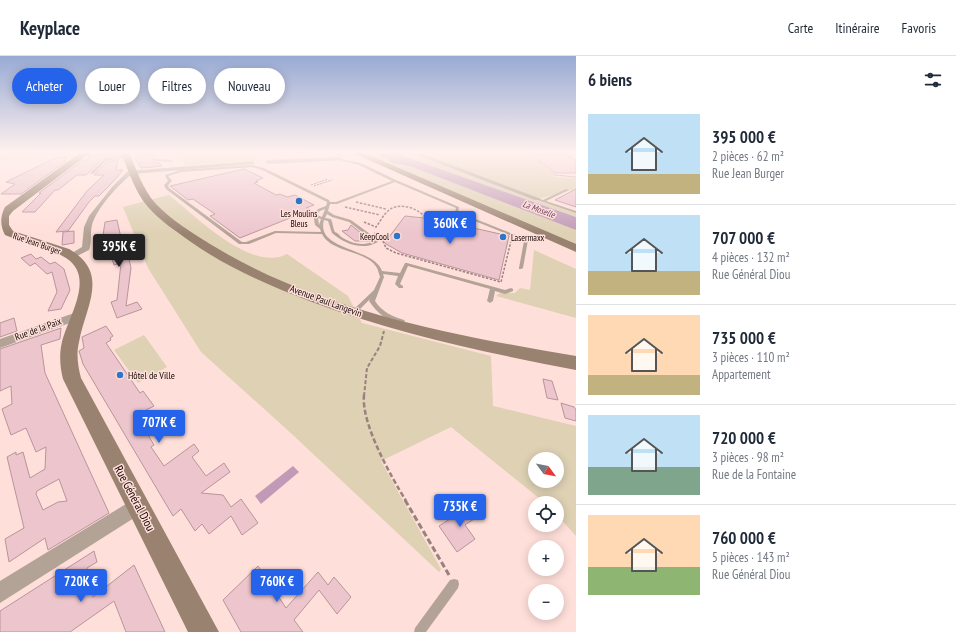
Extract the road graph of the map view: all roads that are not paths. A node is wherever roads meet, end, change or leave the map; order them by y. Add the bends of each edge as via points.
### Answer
1 (49, 180) edge
2 (122, 180) edge
3 (138, 180) edge
4 (169, 180) edge
5 (284, 180) edge
6 (419, 180) edge
7 (486, 180) edge
8 (395, 181) joint
9 (566, 190) dead end
10 (540, 200) junction
11 (326, 211) junction
12 (576, 212) edge
13 (315, 215) junction
14 (322, 230) junction
15 (576, 248) edge
16 (71, 256) junction
17 (521, 268) dead end
18 (382, 272) junction
19 (401, 275) junction
20 (401, 287) dead end
21 (493, 289) junction
22 (376, 290) junction
23 (510, 290) dead end
24 (490, 301) dead end
25 (354, 312) junction
26 (77, 316) junction
27 (454, 339) junction
28 (0, 344) edge
29 (576, 363) edge
30 (139, 505) junction
31 (454, 584) road end
32 (0, 593) edge
33 (204, 632) edge
34 (419, 632) edge

1 - 16 main road, Rue Jean Burger via 9,209 2,220 3,225 9,233
2 - 16 street via 90,220 86,248
3 - 25 main road, Avenue Paul Langevin via 148,200 170,221 206,248 265,278
4 - 14 lane via 166,187 241,243 275,232
5 - 11 lane via 328,201
6 - 15 main road
7 - 10 street
8 - 11 lane via 336,203
8 - 17 lane via 458,208 456,212 526,240
9 - 10 lane
10 - 12 lane
11 - 11 lane via 333,232 347,241 362,246 377,241 350,221 332,216
11 - 13 lane
11 - 13 lane via 319,210
11 - 14 lane
13 - 14 lane via 317,225
14 - 18 lane via 328,239 373,260
16 - 26 main road, Rue Jean Burger via 85,270 88,282
18 - 19 lane
18 - 22 lane
19 - 20 lane via 397,284
19 - 21 lane via 407,264
21 - 23 lane via 505,292
21 - 24 lane
22 - 25 lane
22 - 27 lane via 372,301 384,315 432,329
25 - 27 main road, Avenue Paul Langevin
26 - 28 street, Rue de la Paix
26 - 30 main road, Rue Général Diou via 68,355 72,379
27 - 29 main road, Avenue Paul Langevin
30 - 32 street
30 - 33 main road, Rue Général Diou
31 - 34 lane

